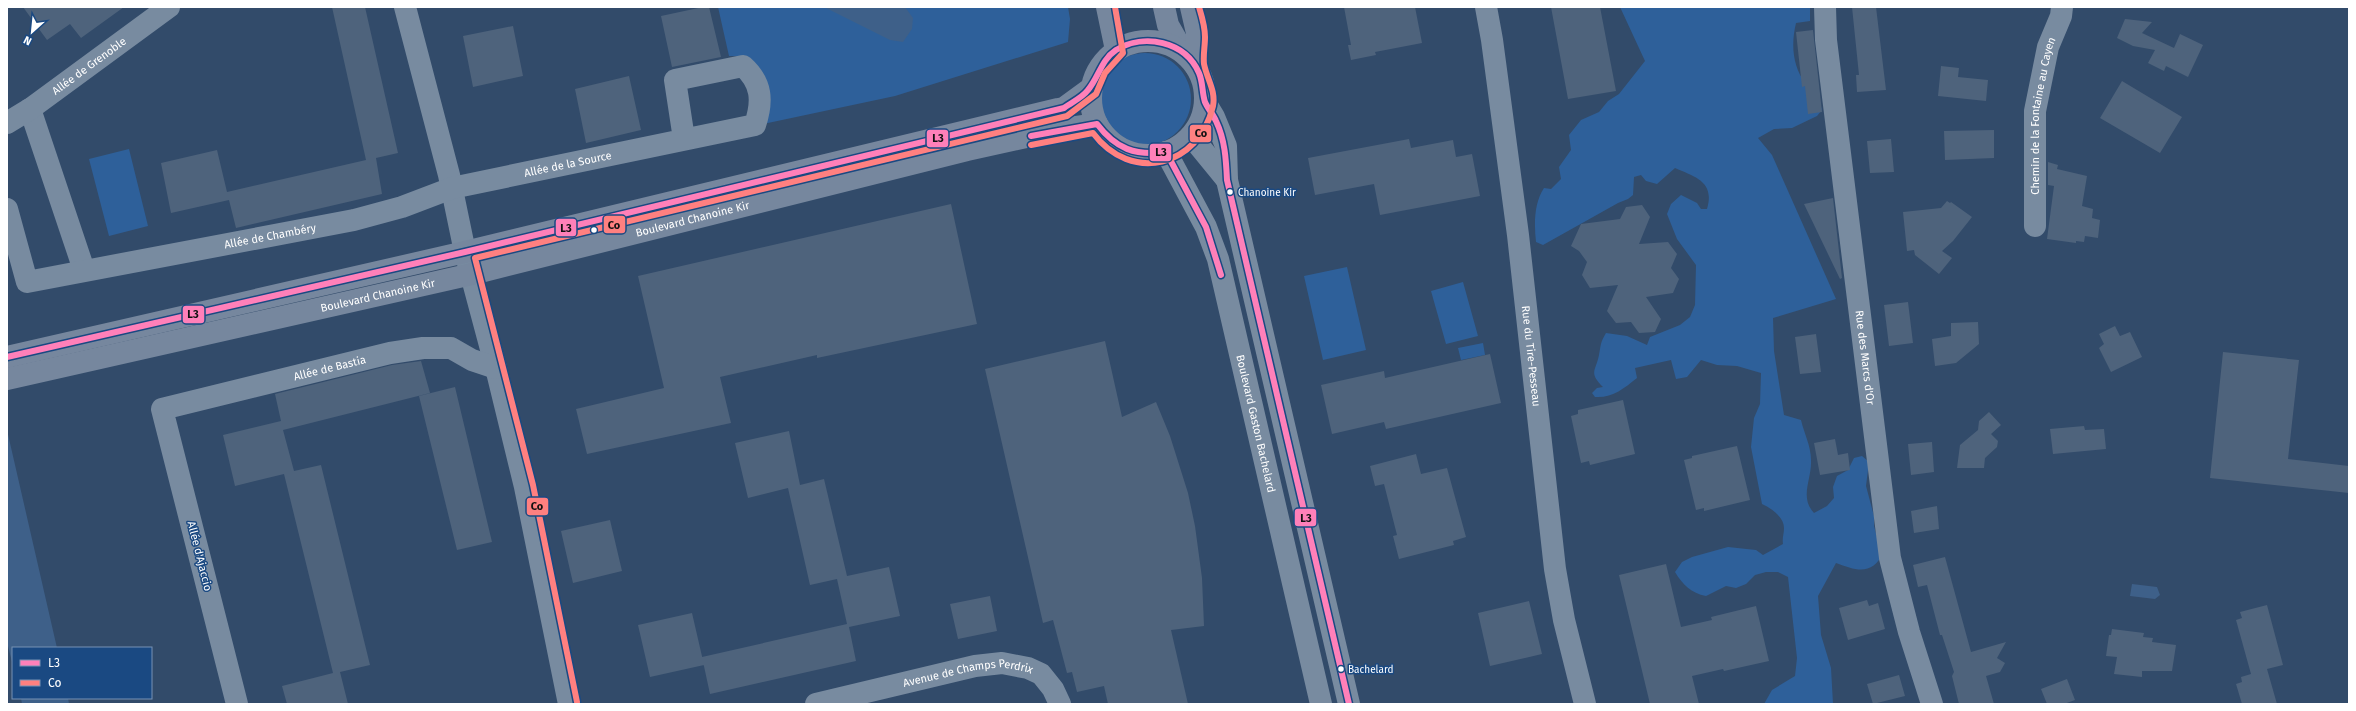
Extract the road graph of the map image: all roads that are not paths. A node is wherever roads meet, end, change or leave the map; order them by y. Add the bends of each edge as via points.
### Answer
1 (169, 7) edge
2 (405, 7) edge
3 (1107, 7) edge
4 (1164, 7) edge
5 (1191, 7) edge
6 (1486, 7) edge
7 (1825, 7) edge
8 (2062, 7) edge
9 (1116, 50) junction
10 (1190, 60) junction
11 (1090, 89) junction
12 (1205, 102) junction
13 (30, 109) junction
14 (7, 123) edge
15 (1097, 124) junction
16 (1191, 136) junction
17 (684, 139) dead end
18 (1166, 152) junction
19 (1227, 180) junction
20 (452, 188) junction
21 (7, 209) edge
22 (2035, 226) dead end
23 (465, 252) junction
24 (84, 270) junction
25 (472, 274) junction
26 (7, 357) edge
27 (496, 368) junction
28 (7, 379) edge
29 (162, 409) joint
30 (885, 696) edge
31 (237, 704) edge
32 (569, 704) edge
33 (816, 704) edge
34 (1060, 704) edge
35 (1321, 704) edge
36 (1349, 704) edge
37 (1585, 704) edge
38 (1932, 704) edge

1 - 13 street, Allée de Grenoble
2 - 20 street
3 - 9 main road
4 - 10 main road via 1168,24
5 - 10 main road via 1197,33
6 - 37 street, Rue du Tire-Pesseau via 1518,235 1555,569 1564,620
7 - 38 street, Rue des Marcs d'Or via 1826,40 1890,558 1909,632
8 - 22 street, Chemin de la Fontaine au Cayen via 2061,16 2048,47 2035,110
9 - 10 main road via 1132,43 1150,40 1168,44
9 - 11 main road via 1098,69
10 - 12 main road via 1204,84
11 - 15 main road via 1091,105
11 - 23 main road, Boulevard Chanoine Kir via 1064,108
12 - 16 main road via 1201,120
12 - 19 street via 1226,146
13 - 14 street, Allée de Grenoble
13 - 24 street
15 - 18 main road via 1105,136 1126,152 1150,155
15 - 25 main road, Boulevard Chanoine Kir via 1063,129 944,156
16 - 18 main road via 1180,146
16 - 19 street
17 - 20 street, Allée de la Source
18 - 35 street, Boulevard Gaston Bachelard via 1206,227 1218,259
19 - 36 street
20 - 23 street
20 - 24 street, Allée de Chambéry via 402,207 354,220
21 - 24 street, Allée de Chambéry via 27,282
23 - 25 street
23 - 26 main road, Boulevard Chanoine Kir
25 - 27 street
25 - 28 main road, Boulevard Chanoine Kir
27 - 29 street, Allée de Bastia via 472,360 451,348 390,352
27 - 32 street via 530,510
29 - 31 street, Allée d'Ajaccio
30 - 33 street, Avenue de Champs Perdrix
30 - 34 street, Avenue de Champs Perdrix via 975,666 1002,663 1028,668 1041,674 1053,689

